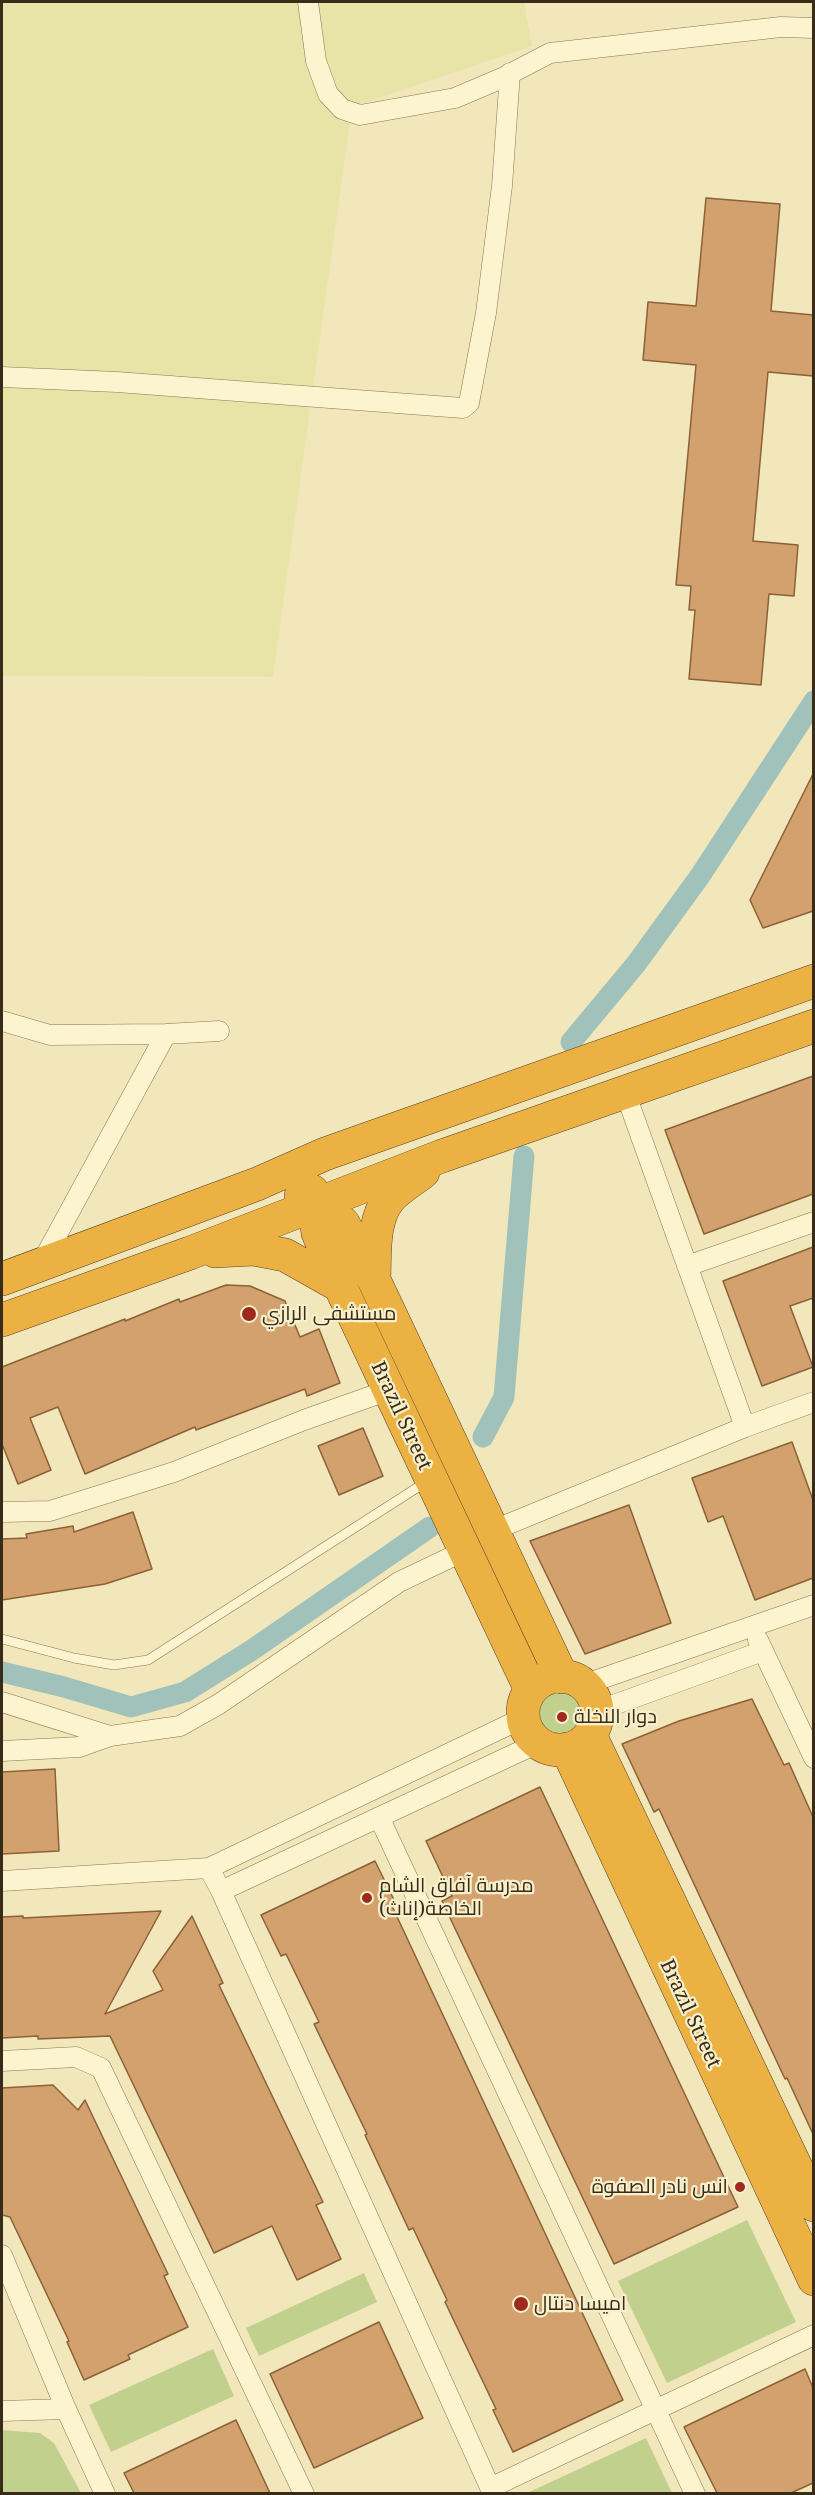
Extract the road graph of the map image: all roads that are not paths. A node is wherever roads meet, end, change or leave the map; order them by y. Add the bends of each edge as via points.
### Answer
1 (308, 2) edge
2 (813, 28) edge
3 (510, 74) junction
4 (2, 377) edge
5 (813, 981) edge
6 (2, 1021) edge
7 (813, 1026) edge
8 (219, 1031) dead end
9 (166, 1034) junction
10 (625, 1092) junction
11 (325, 1154) junction
12 (442, 1156) junction
13 (257, 1184) junction
14 (313, 1205) junction
15 (813, 1222) edge
16 (189, 1253) junction
17 (41, 1264) junction
18 (687, 1266) junction
19 (2, 1278) edge
20 (374, 1280) junction
21 (340, 1286) junction
22 (2, 1320) edge
23 (390, 1390) junction
24 (813, 1402) edge
25 (745, 1427) junction
26 (431, 1480) junction
27 (2, 1512) edge
28 (494, 1530) junction
29 (466, 1550) junction
30 (813, 1605) edge
31 (751, 1626) junction
32 (2, 1639) edge
33 (763, 1651) junction
34 (2, 1702) edge
35 (561, 1714) junction
36 (110, 1736) junction
37 (2, 1751) edge
38 (813, 1758) edge
39 (379, 1817) junction
40 (209, 1868) junction
41 (2, 1881) edge
42 (221, 1891) junction
43 (2, 2061) edge
44 (813, 2205) edge
45 (2, 2255) edge
46 (813, 2279) edge
47 (813, 2335) edge
48 (66, 2409) junction
49 (2, 2411) edge
50 (656, 2411) junction
51 (492, 2491) edge
52 (105, 2493) edge
53 (304, 2493) edge
54 (695, 2493) edge

1 - 3 street via 316,61 328,94 342,109 360,115 454,98
2 - 3 street via 781,27 550,53
3 - 4 street via 502,186 486,313 469,403 463,408
5 - 11 highway
6 - 9 street via 50,1035
7 - 10 highway
8 - 9 street
9 - 17 street
10 - 12 highway
10 - 18 street
11 - 13 highway
11 - 14 highway, Brazil Street via 312,1183
12 - 14 highway
12 - 20 highway, Brazil Street via 390,1198 380,1218
13 - 14 highway via 292,1189
13 - 17 highway
14 - 16 highway
14 - 20 highway via 343,1223
14 - 21 highway, Brazil Street via 318,1233
15 - 18 street
16 - 21 highway via 254,1249 285,1255
16 - 22 highway
17 - 19 highway
18 - 25 street
20 - 28 highway, Brazil Street
21 - 23 highway, Brazil Street
23 - 26 highway, Brazil Street
23 - 27 street via 174,1472 50,1511
24 - 25 street
25 - 28 street
26 - 29 highway, Brazil Street
26 - 32 lane via 148,1660 114,1665
28 - 35 highway, Brazil Street
29 - 35 highway, Brazil Street
29 - 36 street via 399,1582 219,1704 180,1726
30 - 31 street
31 - 33 street
31 - 35 street
33 - 35 street
33 - 38 street
34 - 36 street
35 - 39 street
35 - 40 street
35 - 44 highway, Brazil Street
35 - 46 highway, Brazil Street
36 - 37 street via 79,1747
39 - 42 street
39 - 50 street
40 - 41 street
40 - 42 street
42 - 51 street
43 - 53 street via 76,2057 101,2068
45 - 48 street
47 - 50 street
48 - 49 street
48 - 52 street
50 - 51 street
50 - 54 street

